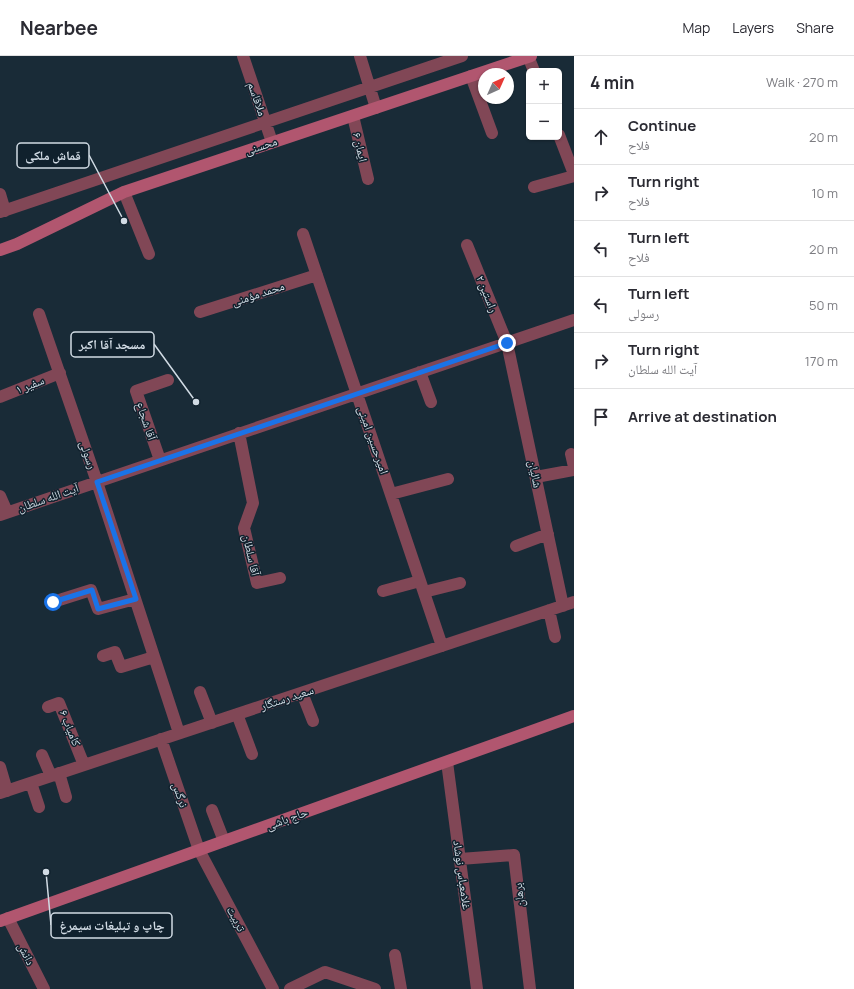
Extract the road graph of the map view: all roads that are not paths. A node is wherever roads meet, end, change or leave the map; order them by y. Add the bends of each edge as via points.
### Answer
1 (242, 56) edge
2 (360, 56) edge
3 (462, 56) edge
4 (529, 56) edge
5 (533, 68) edge
6 (471, 76) junction
7 (370, 87) junction
8 (376, 108) junction
9 (353, 116) junction
10 (266, 123) junction
11 (492, 133) dead end
12 (561, 140) edge
13 (272, 142) junction
14 (574, 175) edge
15 (368, 179) dead end
16 (534, 187) dead end
17 (124, 192) junction
18 (0, 194) edge
19 (3, 211) edge
20 (303, 234) dead end
21 (467, 245) dead end
22 (0, 250) edge
23 (149, 254) dead end
24 (317, 275) junction
25 (200, 312) dead end
26 (39, 314) dead end
27 (574, 320) edge
28 (507, 343) junction
29 (420, 372) junction
30 (60, 374) junction
31 (168, 380) dead end
32 (357, 393) junction
33 (0, 397) edge
34 (431, 402) dead end
35 (239, 434) junction
36 (571, 454) dead end
37 (160, 460) junction
38 (574, 469) edge
39 (536, 477) junction
40 (448, 478) dead end
41 (97, 482) junction
42 (391, 494) junction
43 (0, 496) edge
44 (3, 514) edge
45 (548, 534) junction
46 (516, 546) dead end
47 (280, 578) dead end
48 (460, 583) dead end
49 (422, 586) junction
50 (383, 591) dead end
51 (136, 599) junction
52 (53, 602) dead end
53 (569, 604) edge
54 (549, 610) junction
55 (555, 638) dead end
56 (442, 646) junction
57 (103, 656) dead end
58 (154, 657) junction
59 (200, 692) dead end
60 (302, 693) junction
61 (48, 707) dead end
62 (237, 714) junction
63 (574, 716) edge
64 (313, 721) dead end
65 (212, 722) junction
66 (179, 733) junction
67 (162, 739) junction
68 (252, 754) dead end
69 (42, 755) dead end
70 (447, 762) junction
71 (84, 765) junction
72 (0, 767) edge
73 (55, 775) junction
74 (31, 783) junction
75 (4, 792) edge
76 (66, 797) dead end
77 (39, 807) dead end
78 (212, 810) dead end
79 (224, 841) junction
80 (199, 850) junction
81 (460, 859) junction
82 (4, 920) edge
83 (394, 955) dead end
84 (268, 987) edge
85 (44, 989) edge
86 (290, 989) edge
87 (375, 989) edge
88 (401, 989) edge
89 (477, 989) edge
90 (530, 989) edge

1 - 10 street, ملاقاسم
2 - 7 street
3 - 7 street
4 - 5 street, محسنی
4 - 6 street, محسنی
6 - 8 street, محسنی
6 - 11 street
7 - 8 street
7 - 10 street
8 - 9 street, محسنی
9 - 13 street, محسنی
9 - 15 street, ایمان ۶
10 - 13 street, ملاقاسم
10 - 19 street
12 - 14 street
13 - 17 street, محسنی
14 - 16 street
17 - 22 street, محسنی
17 - 23 street
18 - 19 street
20 - 24 street, امیرحسین امینی
21 - 28 street, راستین ۲
24 - 25 street, محمد مؤمنی
24 - 32 street, امیرحسین امینی
26 - 30 street, رسولی
27 - 28 street, آیت الله سلطان
28 - 29 street, آیت الله سلطان
28 - 39 street, شالیان
29 - 32 street, آیت الله سلطان
29 - 34 street
30 - 33 street, سفیر ۱
30 - 41 street, رسولی
31 - 37 street, آقا شجاع via 136,391
32 - 35 street, آیت الله سلطان
32 - 42 street, امیرحسین امینی
35 - 37 street, آیت الله سلطان
35 - 47 street, آقا سلطان via 254,503 244,528 257,583
36 - 38 street
37 - 41 street, آیت الله سلطان
38 - 39 street
39 - 45 street, شالیان
40 - 42 street
41 - 44 street, آیت الله سلطان
41 - 51 street, رسولی
42 - 49 street, امیرحسین امینی
43 - 44 street
45 - 46 street
45 - 53 street, شالیان
48 - 49 street
49 - 50 street
49 - 56 street, امیرحسین امینی
51 - 52 street via 98,609 92,590
51 - 58 street, رسولی
53 - 54 street, سعید رستگار
54 - 55 street
54 - 56 street, سعید رستگار
56 - 60 street, سعید رستگار
57 - 58 street via 115,652 121,667
58 - 66 street, رسولی
59 - 65 street
60 - 62 street, سعید رستگار
60 - 64 street
61 - 71 street, کامیاب ۶ via 60,703
62 - 65 street, سعید رستگار
62 - 68 street
63 - 70 street, حاج باشی
65 - 66 street, سعید رستگار
66 - 67 street, سعید رستگار
67 - 71 street, سعید رستگار
67 - 80 street, نرگس
69 - 73 street
70 - 79 street, حاج باشی
70 - 81 street, غلامعباس نوشاد
71 - 73 street, سعید رستگار
72 - 75 street
73 - 74 street, سعید رستگار
73 - 76 street
74 - 75 street, سعید رستگار
74 - 77 street
78 - 79 street
79 - 80 street, حاج باشی
80 - 82 street, حاج باشی
80 - 84 street, تربیت
81 - 89 street, غلامعباس نوشاد
81 - 90 street, برهان via 514,855
82 - 85 street, دانش
83 - 88 street
86 - 87 street via 325,972

